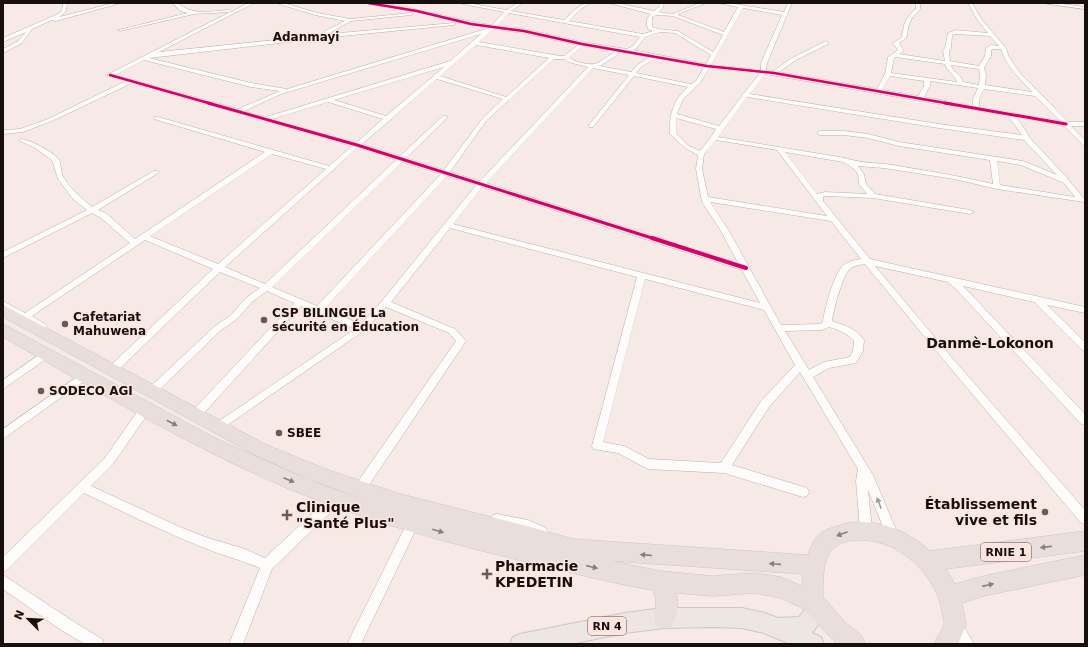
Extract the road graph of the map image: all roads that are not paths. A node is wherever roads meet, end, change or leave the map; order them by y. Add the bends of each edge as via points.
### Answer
1 (65, 3) edge
2 (119, 3) edge
3 (175, 3) edge
4 (252, 3) edge
5 (278, 3) edge
6 (368, 3) edge
7 (460, 3) edge
8 (521, 3) edge
9 (588, 3) edge
10 (611, 3) edge
11 (662, 3) edge
12 (704, 3) edge
13 (720, 3) edge
14 (783, 3) edge
15 (918, 3) edge
16 (970, 3) edge
17 (1044, 3) edge
18 (377, 4) edge
19 (790, 5) edge
20 (741, 7) junction
21 (1085, 8) edge
22 (234, 11) junction
23 (508, 12) junction
24 (194, 13) junction
25 (426, 13) junction
26 (655, 13) junction
27 (786, 14) junction
28 (674, 15) junction
29 (350, 20) junction
30 (49, 21) junction
31 (565, 22) junction
32 (471, 24) junction
33 (492, 28) junction
34 (31, 29) junction
35 (120, 30) dead end
36 (658, 31) junction
37 (725, 34) junction
38 (992, 35) junction
39 (324, 36) junction
40 (643, 36) junction
41 (3, 40) edge
42 (476, 42) junction
43 (826, 43) dead end
44 (582, 44) junction
45 (634, 47) junction
46 (1003, 48) junction
47 (619, 50) junction
48 (3, 51) edge
49 (628, 51) junction
50 (149, 54) junction
51 (643, 54) junction
52 (713, 54) junction
53 (894, 55) junction
54 (655, 56) junction
55 (553, 57) junction
56 (566, 57) junction
57 (142, 58) junction
58 (454, 62) junction
59 (947, 62) junction
60 (592, 66) junction
61 (707, 66) junction
62 (981, 68) junction
63 (763, 72) junction
64 (633, 73) junction
65 (774, 73) junction
66 (888, 74) junction
67 (437, 77) junction
68 (927, 79) junction
69 (132, 81) junction
70 (960, 83) junction
71 (692, 86) junction
72 (983, 86) junction
73 (288, 91) junction
74 (878, 92) junction
75 (1037, 94) junction
76 (744, 95) junction
77 (508, 99) junction
78 (920, 99) junction
79 (328, 100) junction
80 (976, 108) junction
81 (239, 111) junction
82 (1010, 114) junction
83 (673, 115) junction
84 (445, 117) dead end
85 (156, 118) dead end
86 (266, 119) junction
87 (389, 119) junction
88 (1066, 124) junction
89 (1085, 124) edge
90 (591, 126) dead end
91 (720, 128) junction
92 (3, 132) edge
93 (820, 133) dead end
94 (715, 138) junction
95 (1026, 138) junction
96 (22, 140) dead end
97 (1085, 144) edge
98 (357, 145) junction
99 (779, 149) junction
100 (271, 151) junction
101 (701, 154) junction
102 (993, 158) junction
103 (401, 159) junction
104 (851, 163) junction
105 (1028, 164) junction
106 (1054, 167) junction
107 (332, 169) junction
108 (156, 172) dead end
109 (446, 173) junction
110 (1068, 182) junction
111 (481, 184) junction
112 (996, 187) junction
113 (873, 196) junction
114 (705, 199) junction
115 (819, 201) junction
116 (1083, 201) edge
117 (92, 210) junction
118 (970, 212) dead end
119 (833, 219) junction
120 (447, 225) junction
121 (143, 236) junction
122 (134, 242) junction
123 (3, 255) edge
124 (865, 261) junction
125 (219, 268) junction
126 (746, 268) junction
127 (642, 275) junction
128 (949, 279) junction
129 (266, 288) junction
130 (1037, 300) junction
131 (300, 302) junction
132 (385, 303) junction
133 (3, 304) edge
134 (767, 308) junction
135 (3, 310) edge
136 (318, 310) junction
137 (1085, 310) edge
138 (25, 317) junction
139 (827, 323) junction
140 (362, 328) junction
141 (778, 328) junction
142 (3, 330) edge
143 (1085, 348) edge
144 (46, 354) junction
145 (800, 366) junction
146 (115, 367) junction
147 (84, 376) junction
148 (806, 376) junction
149 (3, 385) edge
150 (155, 388) junction
151 (145, 408) junction
152 (200, 410) junction
153 (1085, 421) edge
154 (223, 424) junction
155 (3, 435) edge
156 (724, 468) junction
157 (863, 470) junction
158 (363, 484) junction
159 (82, 487) junction
160 (803, 492) dead end
161 (336, 499) junction
162 (1085, 519) edge
163 (413, 524) junction
164 (866, 529) junction
165 (893, 537) junction
166 (1085, 541) edge
167 (573, 549) junction
168 (928, 561) junction
169 (267, 565) junction
170 (814, 565) junction
171 (1085, 565) edge
172 (3, 566) edge
173 (3, 581) edge
174 (660, 581) junction
175 (950, 596) junction
176 (815, 605) junction
177 (664, 618) junction
178 (955, 625) junction
179 (775, 628) junction
180 (97, 644) edge
181 (236, 644) edge
182 (354, 644) edge
183 (520, 644) edge
184 (814, 644) edge
185 (854, 644) edge
186 (945, 644) edge
187 (967, 644) edge

1 - 30 street via 64,11
2 - 30 street
3 - 24 street via 182,10
4 - 22 street
5 - 29 street
6 - 18 street
7 - 23 street
8 - 23 street
9 - 31 street
10 - 26 street
11 - 26 street via 661,8
12 - 28 street
13 - 20 street
14 - 19 street
15 - 53 street via 918,9 906,25 903,39 896,43 901,51
16 - 38 street
17 - 21 street
18 - 25 street
19 - 27 street
20 - 27 street
20 - 37 street
22 - 24 street
22 - 50 street
23 - 31 street
23 - 33 street
24 - 35 street
25 - 29 street
25 - 32 street
26 - 28 street
26 - 36 street via 650,17 649,24 650,28
27 - 63 street via 764,63
28 - 37 street
29 - 39 street
30 - 34 street
31 - 40 street
32 - 33 street
32 - 39 street
33 - 42 street
33 - 44 street via 524,31
33 - 73 street
34 - 41 street
34 - 48 street via 20,42
36 - 40 street
36 - 52 street via 676,32
37 - 52 street
38 - 46 street
38 - 59 street via 955,32 950,34 946,51
39 - 50 street
40 - 45 street
42 - 55 street
42 - 58 street
43 - 65 street via 794,59
44 - 47 street
44 - 56 street
45 - 49 street
45 - 51 street
46 - 62 street via 988,49 988,56
46 - 75 street via 1006,57
47 - 49 street
47 - 60 street via 611,58
49 - 51 street
50 - 57 street
51 - 54 street
52 - 61 street
53 - 59 street
53 - 66 street via 891,57
54 - 61 street
54 - 64 street
55 - 56 street
55 - 77 street
56 - 60 street via 570,61
57 - 69 street via 110,75
57 - 73 street via 251,85
58 - 67 street
58 - 79 street
59 - 62 street
59 - 70 street via 950,69 957,74
60 - 64 street
60 - 111 street
61 - 63 street
61 - 71 street via 698,82
62 - 72 street via 984,73
63 - 65 street
63 - 76 street
64 - 71 street
64 - 90 street
65 - 74 street
66 - 68 street
66 - 74 street
67 - 77 street
67 - 87 street
68 - 70 street
68 - 78 street via 927,86
69 - 81 street
69 - 92 street via 50,120 21,131
70 - 72 street
71 - 83 street via 679,98
72 - 75 street
72 - 80 street
73 - 81 street
74 - 78 street
75 - 88 street
76 - 91 street
76 - 95 street
77 - 109 street via 484,120
78 - 80 street
79 - 86 street
79 - 87 street
80 - 82 street
81 - 86 street
82 - 88 street
82 - 95 street
83 - 91 street
83 - 101 street via 673,134 687,147
84 - 103 street
85 - 100 street
86 - 98 street
87 - 98 street
88 - 89 street
88 - 97 street
91 - 94 street
93 - 102 street via 868,136 899,144
94 - 99 street
94 - 101 street
95 - 106 street
96 - 117 street via 56,159 60,178 76,198
98 - 103 street
98 - 107 street
99 - 104 street via 833,157
99 - 115 street
100 - 107 street
100 - 121 street
101 - 114 street via 699,169
102 - 105 street
102 - 112 street
103 - 109 street
103 - 129 street
104 - 112 street via 954,177
104 - 113 street via 861,174 862,184
105 - 106 street
105 - 110 street
106 - 110 street
107 - 125 street
108 - 117 street
109 - 111 street
109 - 136 street
110 - 116 street
111 - 120 street
111 - 126 street
112 - 116 street
113 - 115 street via 825,194 819,196
113 - 118 street
114 - 119 street
114 - 126 street
115 - 119 street
117 - 122 street via 104,216
117 - 123 street
119 - 124 street
120 - 127 street
120 - 132 street
121 - 122 street
121 - 125 street
122 - 138 street
124 - 128 street
124 - 139 street via 854,263 844,269 829,308
124 - 162 street
125 - 129 street
125 - 146 street
126 - 134 street
127 - 134 street
127 - 156 street via 597,446 620,449 648,464
128 - 130 street
128 - 153 street via 975,303
129 - 131 street
129 - 150 street via 249,300 234,317 217,329
130 - 137 street
130 - 143 street
131 - 136 street
131 - 152 street
132 - 140 street
132 - 158 street via 452,331 461,341
133 - 138 street
134 - 141 street
135 - 167 highway via 234,437 292,464 397,502
136 - 140 street
138 - 146 street
139 - 141 street via 822,328
139 - 148 street via 854,334 859,340 858,351 853,360 827,365
140 - 154 street
141 - 145 street
142 - 144 highway
144 - 147 highway
144 - 149 street
145 - 148 street
145 - 156 street via 765,404
146 - 150 street
147 - 151 highway
147 - 155 street
148 - 157 street
150 - 152 street
151 - 159 street via 109,461
151 -> 161 highway via 220,449
152 - 154 street
154 - 158 street via 293,458
156 - 160 street
157 - 164 street
165 -> 157 street via 874,488
158 - 167 street via 434,506 528,526
159 - 169 street via 176,531
159 - 172 street
161 - 163 highway
161 - 169 street
163 -> 174 highway via 447,534
163 - 182 street
164 - 165 highway
164 -> 170 highway via 842,532 823,544
165 - 168 highway
166 -> 168 highway, RNIE 1
170 -> 167 highway
168 - 175 highway
169 - 181 street
170 - 176 highway
175 -> 171 highway, RNIE 1 via 984,586
173 - 180 street
174 - 176 highway via 712,586 755,583 781,588
174 - 177 highway via 668,599
175 - 178 highway
176 - 179 main road, RN 4 via 804,627
176 - 185 highway via 838,631
177 - 179 main road, RN 4 via 742,618
177 - 183 main road, RN 4 via 595,628
178 - 186 highway
178 - 187 street
179 - 184 main road, RN 4

